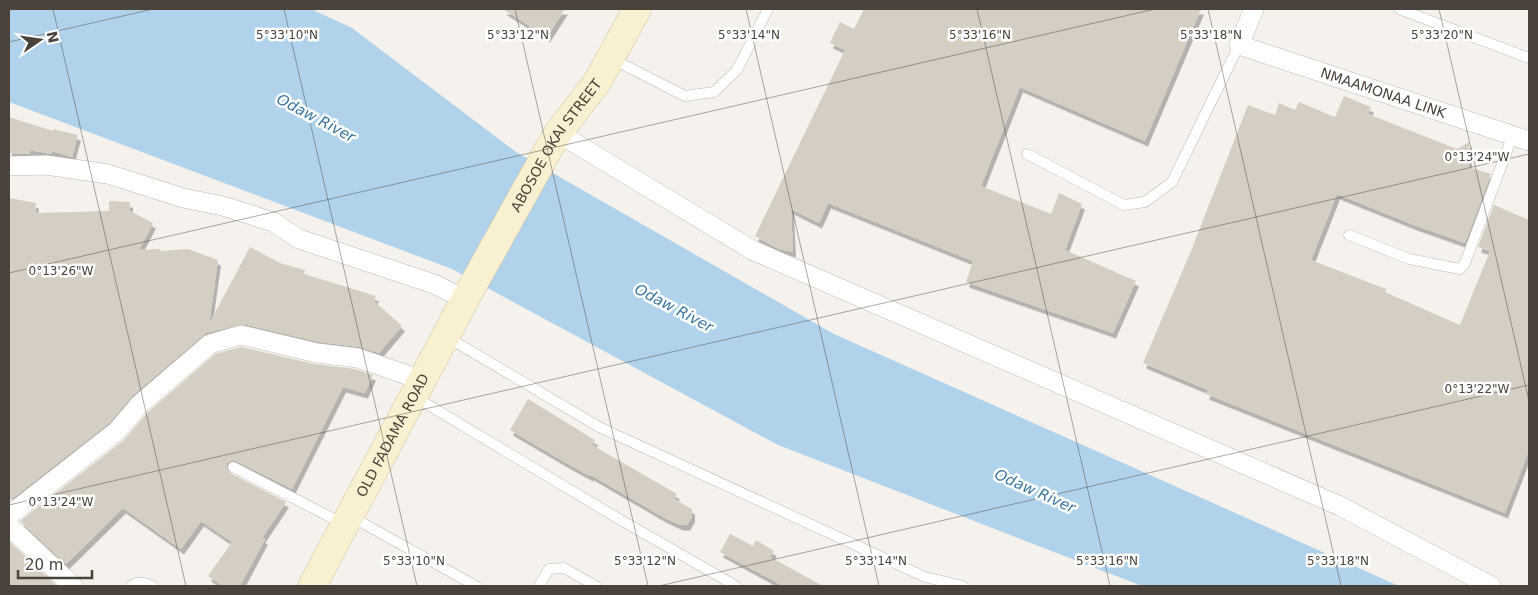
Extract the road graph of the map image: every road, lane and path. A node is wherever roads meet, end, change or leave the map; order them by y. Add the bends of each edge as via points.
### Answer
1 (638, 9) edge
2 (768, 9) edge
3 (1254, 9) edge
4 (1399, 9) edge
5 (1239, 45) junction
6 (610, 58) junction
7 (1529, 58) edge
8 (1521, 138) edge
9 (555, 139) junction
10 (1027, 154) dead end
11 (9, 166) edge
12 (1349, 235) dead end
13 (470, 291) junction
14 (446, 336) junction
15 (418, 389) junction
16 (233, 467) dead end
17 (9, 518) edge
18 (347, 520) junction
19 (9, 526) edge
20 (73, 586) edge
21 (131, 586) edge
22 (153, 586) edge
23 (312, 586) edge
24 (476, 586) edge
25 (539, 586) edge
26 (596, 586) edge
27 (736, 586) edge
28 (963, 586) edge
29 (1491, 586) edge

1 - 6 street, ABOSOE OKAI STREET
2 - 6 lane via 737,70 714,92 685,96
3 - 5 street
4 - 7 lane
5 - 8 street, NMAAMONAA LINK
5 - 10 lane via 1172,182 1145,202 1124,205
6 - 9 street, ABOSOE OKAI STREET via 598,81
8 - 12 lane via 1460,269 1409,258
9 - 13 street, ABOSOE OKAI STREET
9 - 29 street via 752,250 1340,506
11 - 13 street via 46,165 108,174 273,222 299,239 434,284
13 - 14 street, OLD FADAMA ROAD
14 - 15 street, OLD FADAMA ROAD
14 - 28 lane via 599,427 926,577
15 - 17 street via 410,376 358,358 317,353 241,335 210,344 140,404 116,431
15 - 18 street, OLD FADAMA ROAD
15 - 27 lane via 620,520
16 - 18 lane
18 - 23 street, OLD FADAMA ROAD
18 - 24 lane
19 - 20 street
21 - 22 lane via 142,582
25 - 26 lane via 549,569 564,568

